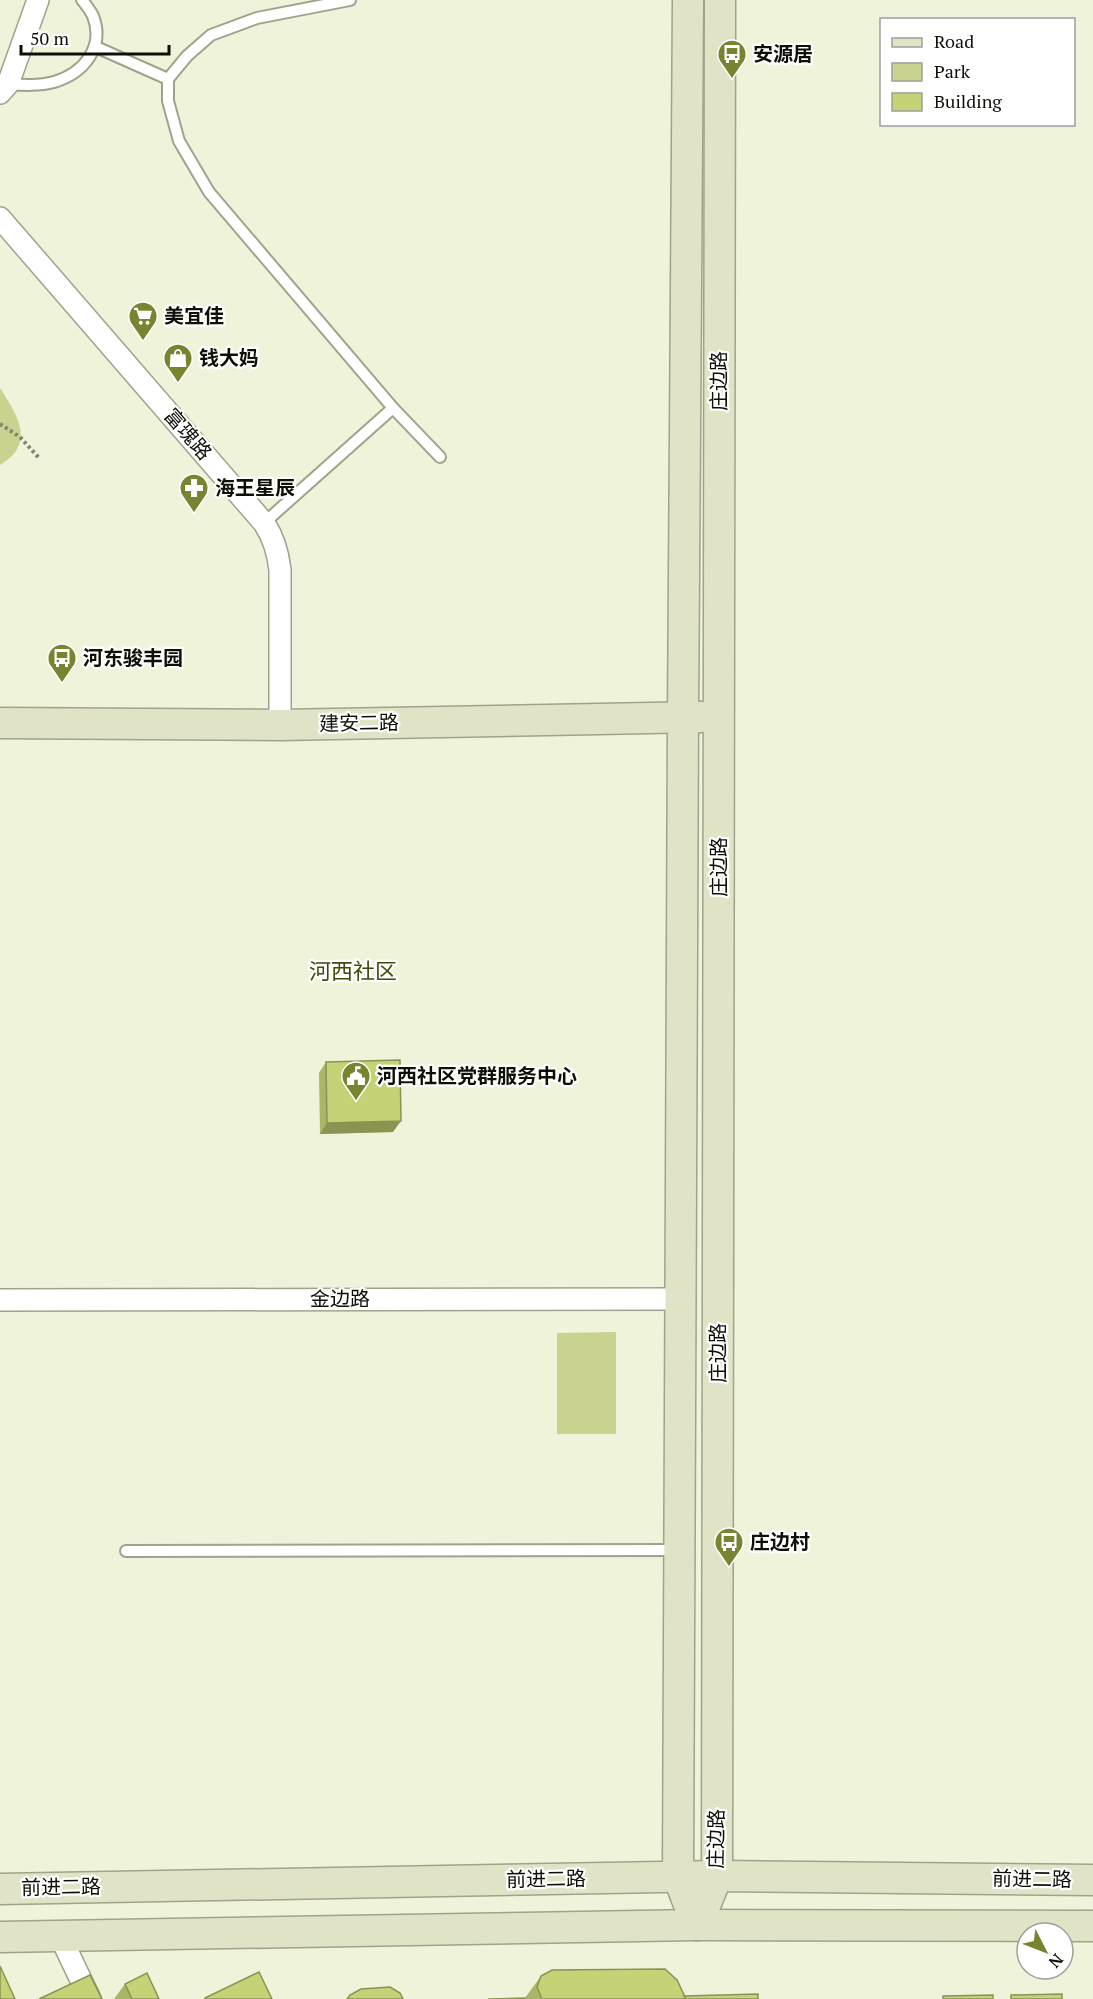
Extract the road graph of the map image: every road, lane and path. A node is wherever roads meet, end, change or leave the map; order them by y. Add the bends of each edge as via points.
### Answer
1 (38, 0) edge
2 (82, 0) edge
3 (350, 0) edge
4 (688, 0) edge
5 (720, 0) edge
6 (96, 47) junction
7 (168, 79) junction
8 (4, 89) edge
9 (0, 218) edge
10 (393, 408) junction
11 (0, 424) edge
12 (440, 457) dead end
13 (39, 458) dead end
14 (264, 523) junction
15 (683, 717) junction
16 (719, 717) junction
17 (0, 723) edge
18 (280, 724) junction
19 (680, 1299) junction
20 (0, 1300) edge
21 (680, 1550) junction
22 (126, 1551) dead end
23 (717, 1875) junction
24 (678, 1876) junction
25 (1093, 1880) edge
26 (0, 1889) edge
27 (697, 1925) junction
28 (1093, 1926) edge
29 (60, 1935) junction
30 (0, 1936) edge
31 (90, 1999) edge

1 - 8 street
2 - 6 lane via 92,15
3 - 7 lane via 257,18 212,35
4 - 15 main road, 庄边路
5 - 16 main road, 庄边路
6 - 7 lane
6 - 8 lane via 71,75 53,82
7 - 10 lane via 168,101 179,141 209,192
9 - 14 street, 富瑰路
10 - 12 lane
10 - 14 lane
11 - 13 path via 20,437
14 - 18 street, 富瑰路 via 273,536 280,570
15 - 16 main road, 建安二路
15 - 18 main road, 建安二路
15 - 19 main road, 庄边路
16 - 23 main road, 庄边路
17 - 18 main road, 建安二路
19 - 20 street, 金边路
19 - 21 main road, 庄边路
21 - 22 lane
21 - 24 main road, 庄边路
23 - 24 main road, 前进二路
23 - 25 main road, 前进二路
23 - 27 main road, 庄边路
24 - 26 main road, 前进二路
24 - 27 main road, 庄边路
27 - 28 main road
27 - 29 main road
29 - 30 main road
29 - 31 street

